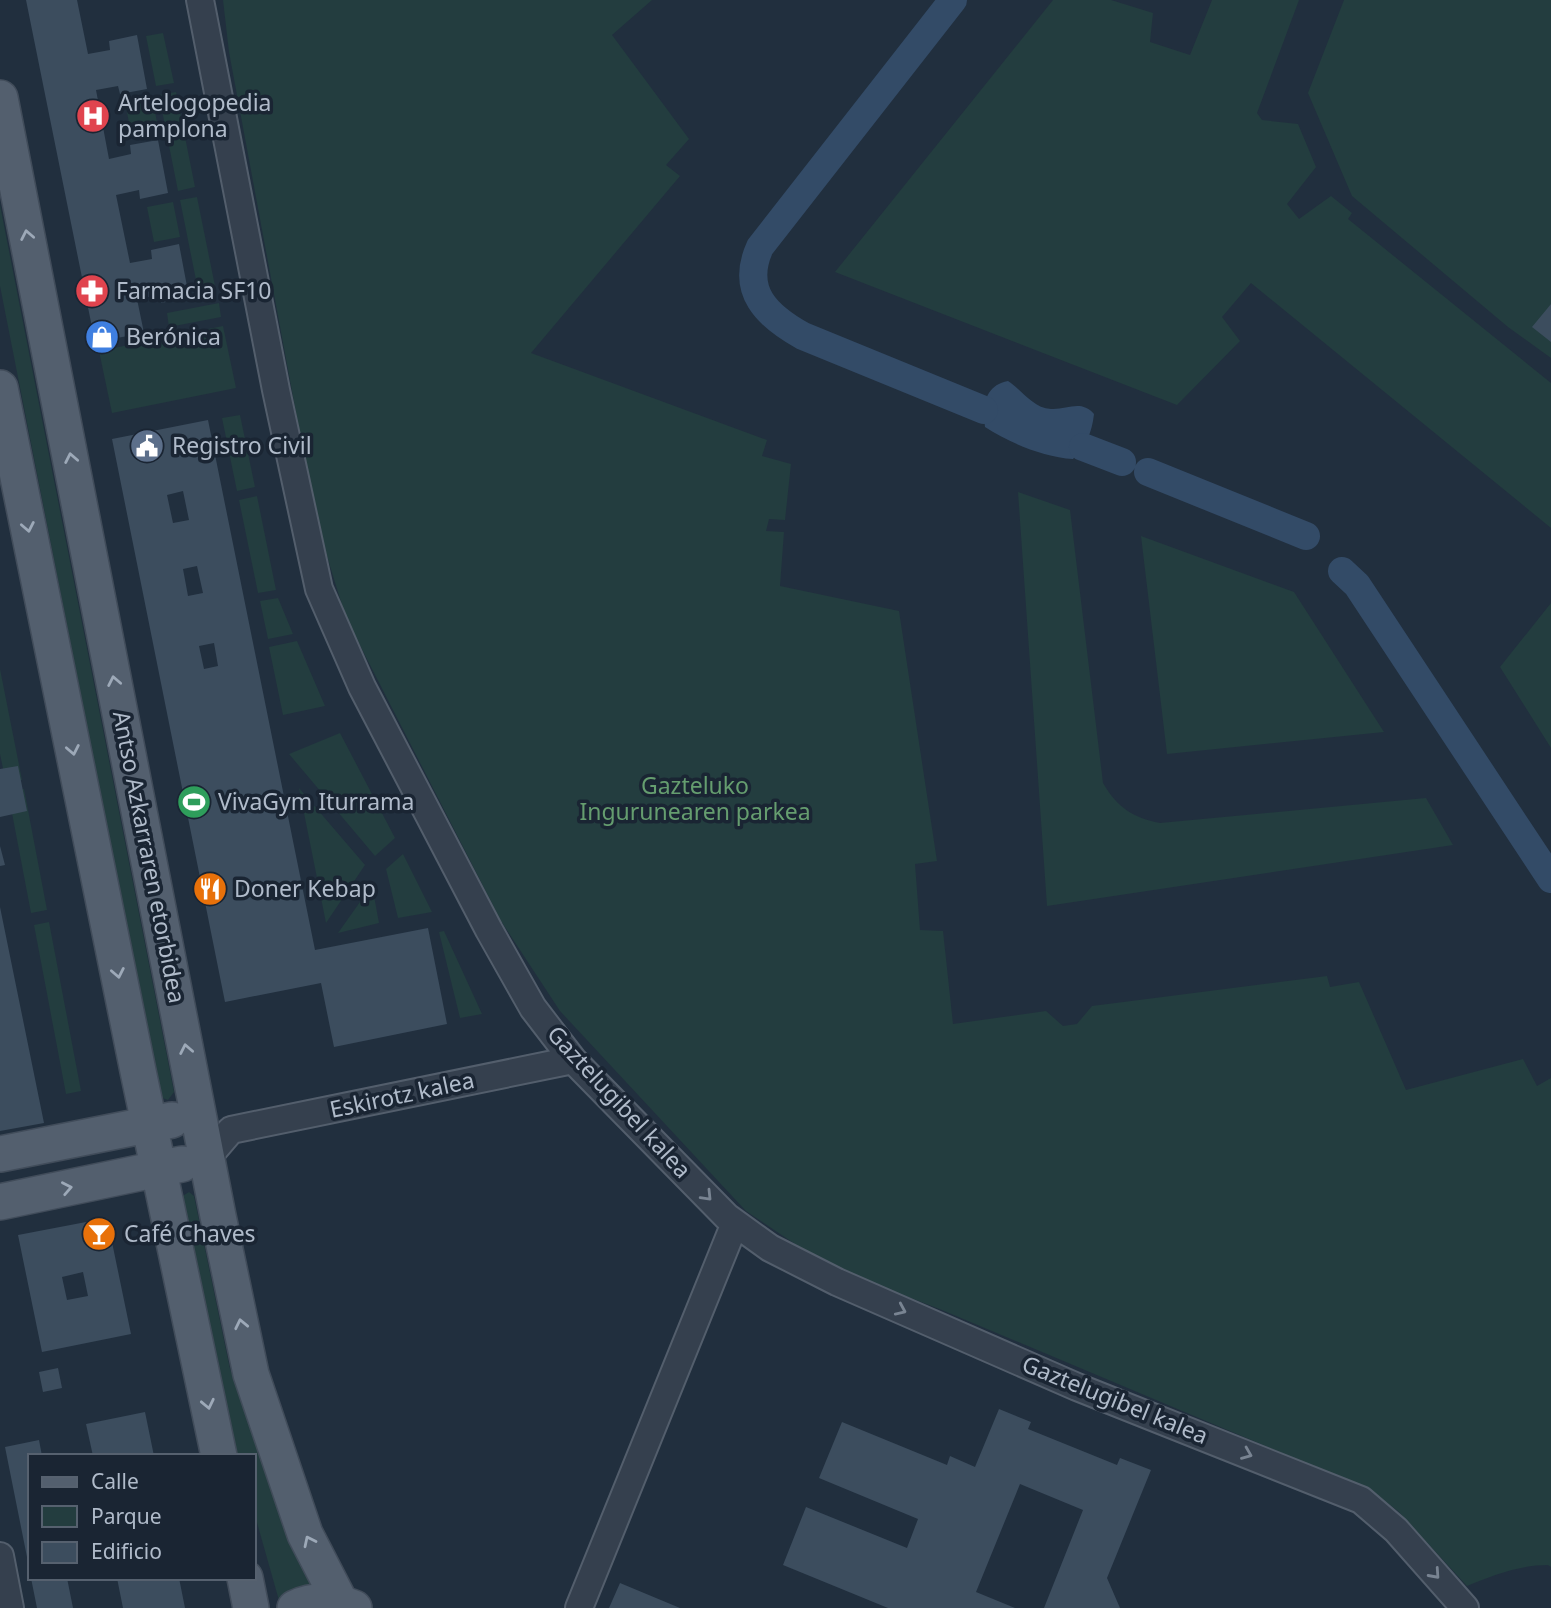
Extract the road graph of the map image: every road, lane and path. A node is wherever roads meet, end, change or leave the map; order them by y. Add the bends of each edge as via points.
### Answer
1 (200, 0) edge
2 (214, 0) edge
3 (214, 67) junction
4 (0, 98) edge
5 (0, 388) edge
6 (573, 1060) junction
7 (200, 1116) junction
8 (149, 1124) junction
9 (231, 1130) junction
10 (0, 1154) edge
11 (207, 1158) junction
12 (158, 1169) junction
13 (0, 1202) edge
14 (735, 1223) junction
15 (219, 1454) edge
16 (0, 1556) edge
17 (245, 1580) edge
18 (347, 1605) edge
19 (10, 1608) edge
20 (251, 1608) edge
21 (295, 1608) edge
22 (579, 1608) edge
23 (1465, 1608) edge

1 - 3 street, Gaztelugibel kalea
2 - 3 street, Gaztelugibel kalea
3 - 6 street, Gaztelugibel kalea via 319,589 362,687 489,930 533,1008
7 -> 4 main road, Antso Azkarraren etorbidea
5 -> 8 main road
6 - 9 street, Eskirotz kalea
6 -> 14 street, Gaztelugibel kalea
7 - 8 main road
7 - 9 street
7 - 11 main road, Antso Azkarraren etorbidea
8 - 10 main road
8 - 12 main road
9 - 11 street
11 - 12 main road
18 -> 11 main road, Antso Azkarraren etorbidea via 305,1534 251,1374
13 -> 12 main road
12 -> 15 main road
14 - 22 street
14 -> 23 street, Gaztelugibel kalea via 770,1248 849,1287 1077,1387 1362,1500 1396,1530
16 - 19 street
17 - 20 main road
18 - 21 main road via 313,1602

